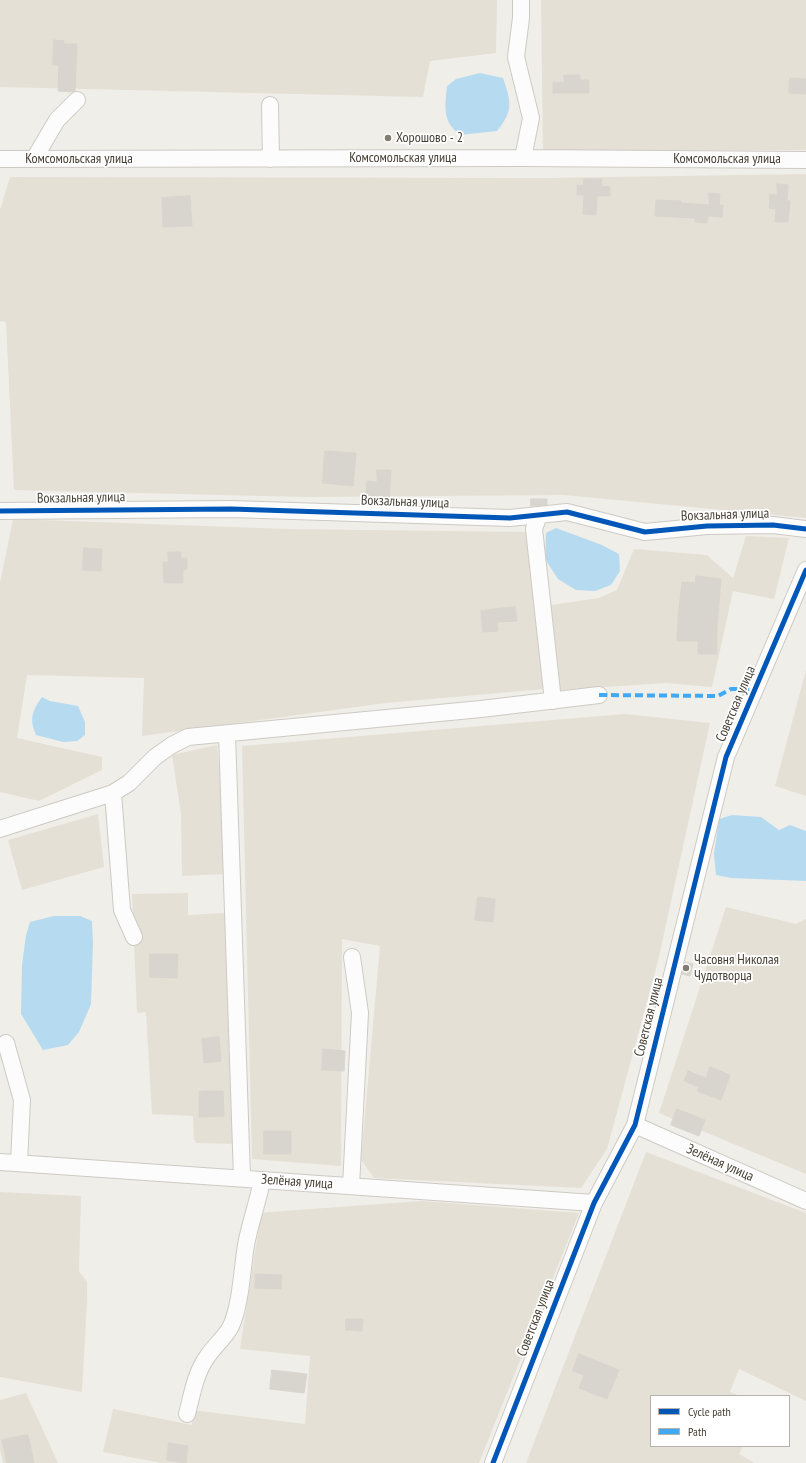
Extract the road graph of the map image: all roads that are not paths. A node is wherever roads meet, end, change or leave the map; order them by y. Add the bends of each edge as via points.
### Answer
1 (522, 0) edge
2 (77, 100) dead end
3 (270, 105) dead end
4 (523, 158) junction
5 (0, 159) edge
6 (34, 159) junction
7 (271, 159) junction
8 (806, 160) edge
9 (0, 511) edge
10 (539, 515) junction
11 (806, 529) edge
12 (806, 570) edge
13 (599, 695) dead end
14 (553, 701) junction
15 (227, 734) junction
16 (114, 793) junction
17 (0, 829) edge
18 (134, 937) dead end
19 (352, 957) dead end
20 (6, 1043) dead end
21 (635, 1125) junction
22 (0, 1162) edge
23 (19, 1163) junction
24 (242, 1178) junction
25 (262, 1180) junction
26 (351, 1186) junction
27 (806, 1201) edge
28 (594, 1203) junction
29 (187, 1414) dead end
30 (493, 1463) edge

1 - 4 street via 516,57 531,118
2 - 6 street via 57,120
3 - 7 street
4 - 7 street, Комсомольская улица
4 - 8 street, Комсомольская улица
5 - 6 street, Комсомольская улица
6 - 7 street, Комсомольская улица
9 - 10 street, Вокзальная улица via 231,509 510,518
10 - 11 street, Вокзальная улица via 567,512 645,532 707,526 766,525
10 - 14 street via 534,529
12 - 21 street, Советская улица via 726,757
13 - 14 street
14 - 15 street
15 - 16 street via 188,737 172,745
15 - 24 street
16 - 17 street
16 - 18 street via 122,910
19 - 26 street via 360,1013
20 - 23 street via 22,1100
21 - 27 street, Зелёная улица
21 - 28 street, Советская улица
22 - 23 street, Зелёная улица
23 - 24 street, Зелёная улица
24 - 25 street, Зелёная улица
25 - 26 street, Зелёная улица
25 - 29 street via 246,1244 238,1302 231,1326 207,1356 198,1372
26 - 28 street, Зелёная улица
28 - 30 street, Советская улица

